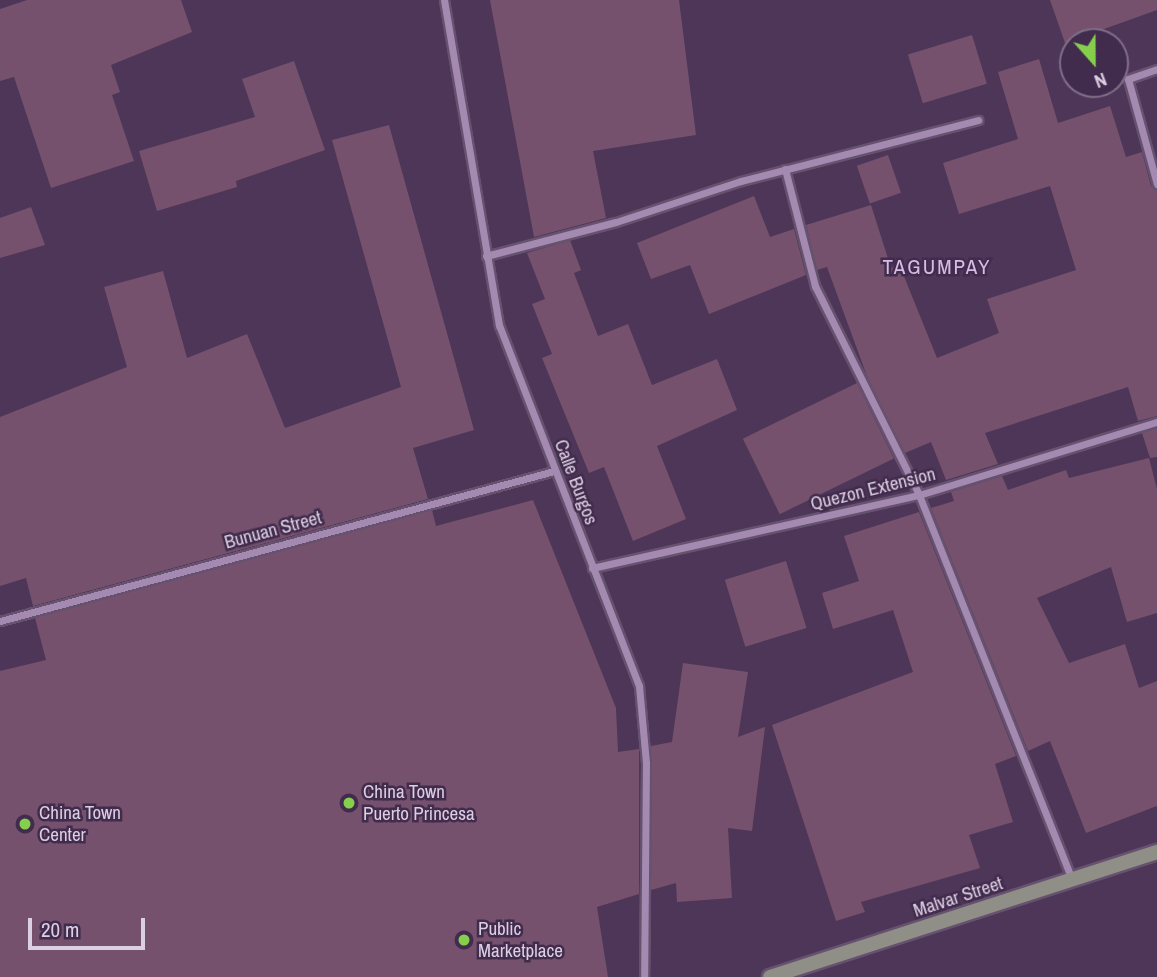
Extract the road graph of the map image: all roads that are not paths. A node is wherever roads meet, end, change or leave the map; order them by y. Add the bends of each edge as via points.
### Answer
1 (444, 0) edge
2 (1157, 69) edge
3 (978, 120) dead end
4 (786, 169) junction
5 (1157, 184) edge
6 (486, 256) junction
7 (1157, 422) edge
8 (554, 471) junction
9 (919, 495) junction
10 (592, 568) junction
11 (0, 621) edge
12 (1157, 852) edge
13 (1072, 880) junction
14 (644, 977) edge
15 (770, 977) edge

1 - 6 street, Calle Burgos
2 - 5 street via 1128,79
3 - 4 street
4 - 6 street via 616,222
4 - 9 street via 815,286
6 - 8 street, Calle Burgos via 499,325
7 - 9 street, Quezon Extension
8 - 10 street, Calle Burgos
8 - 11 street, Bunuan Street
9 - 10 street, Quezon Extension
9 - 13 street
10 - 14 street, Calle Burgos via 639,686 643,714
12 - 13 main road, Malvar Street
13 - 15 main road, Malvar Street

